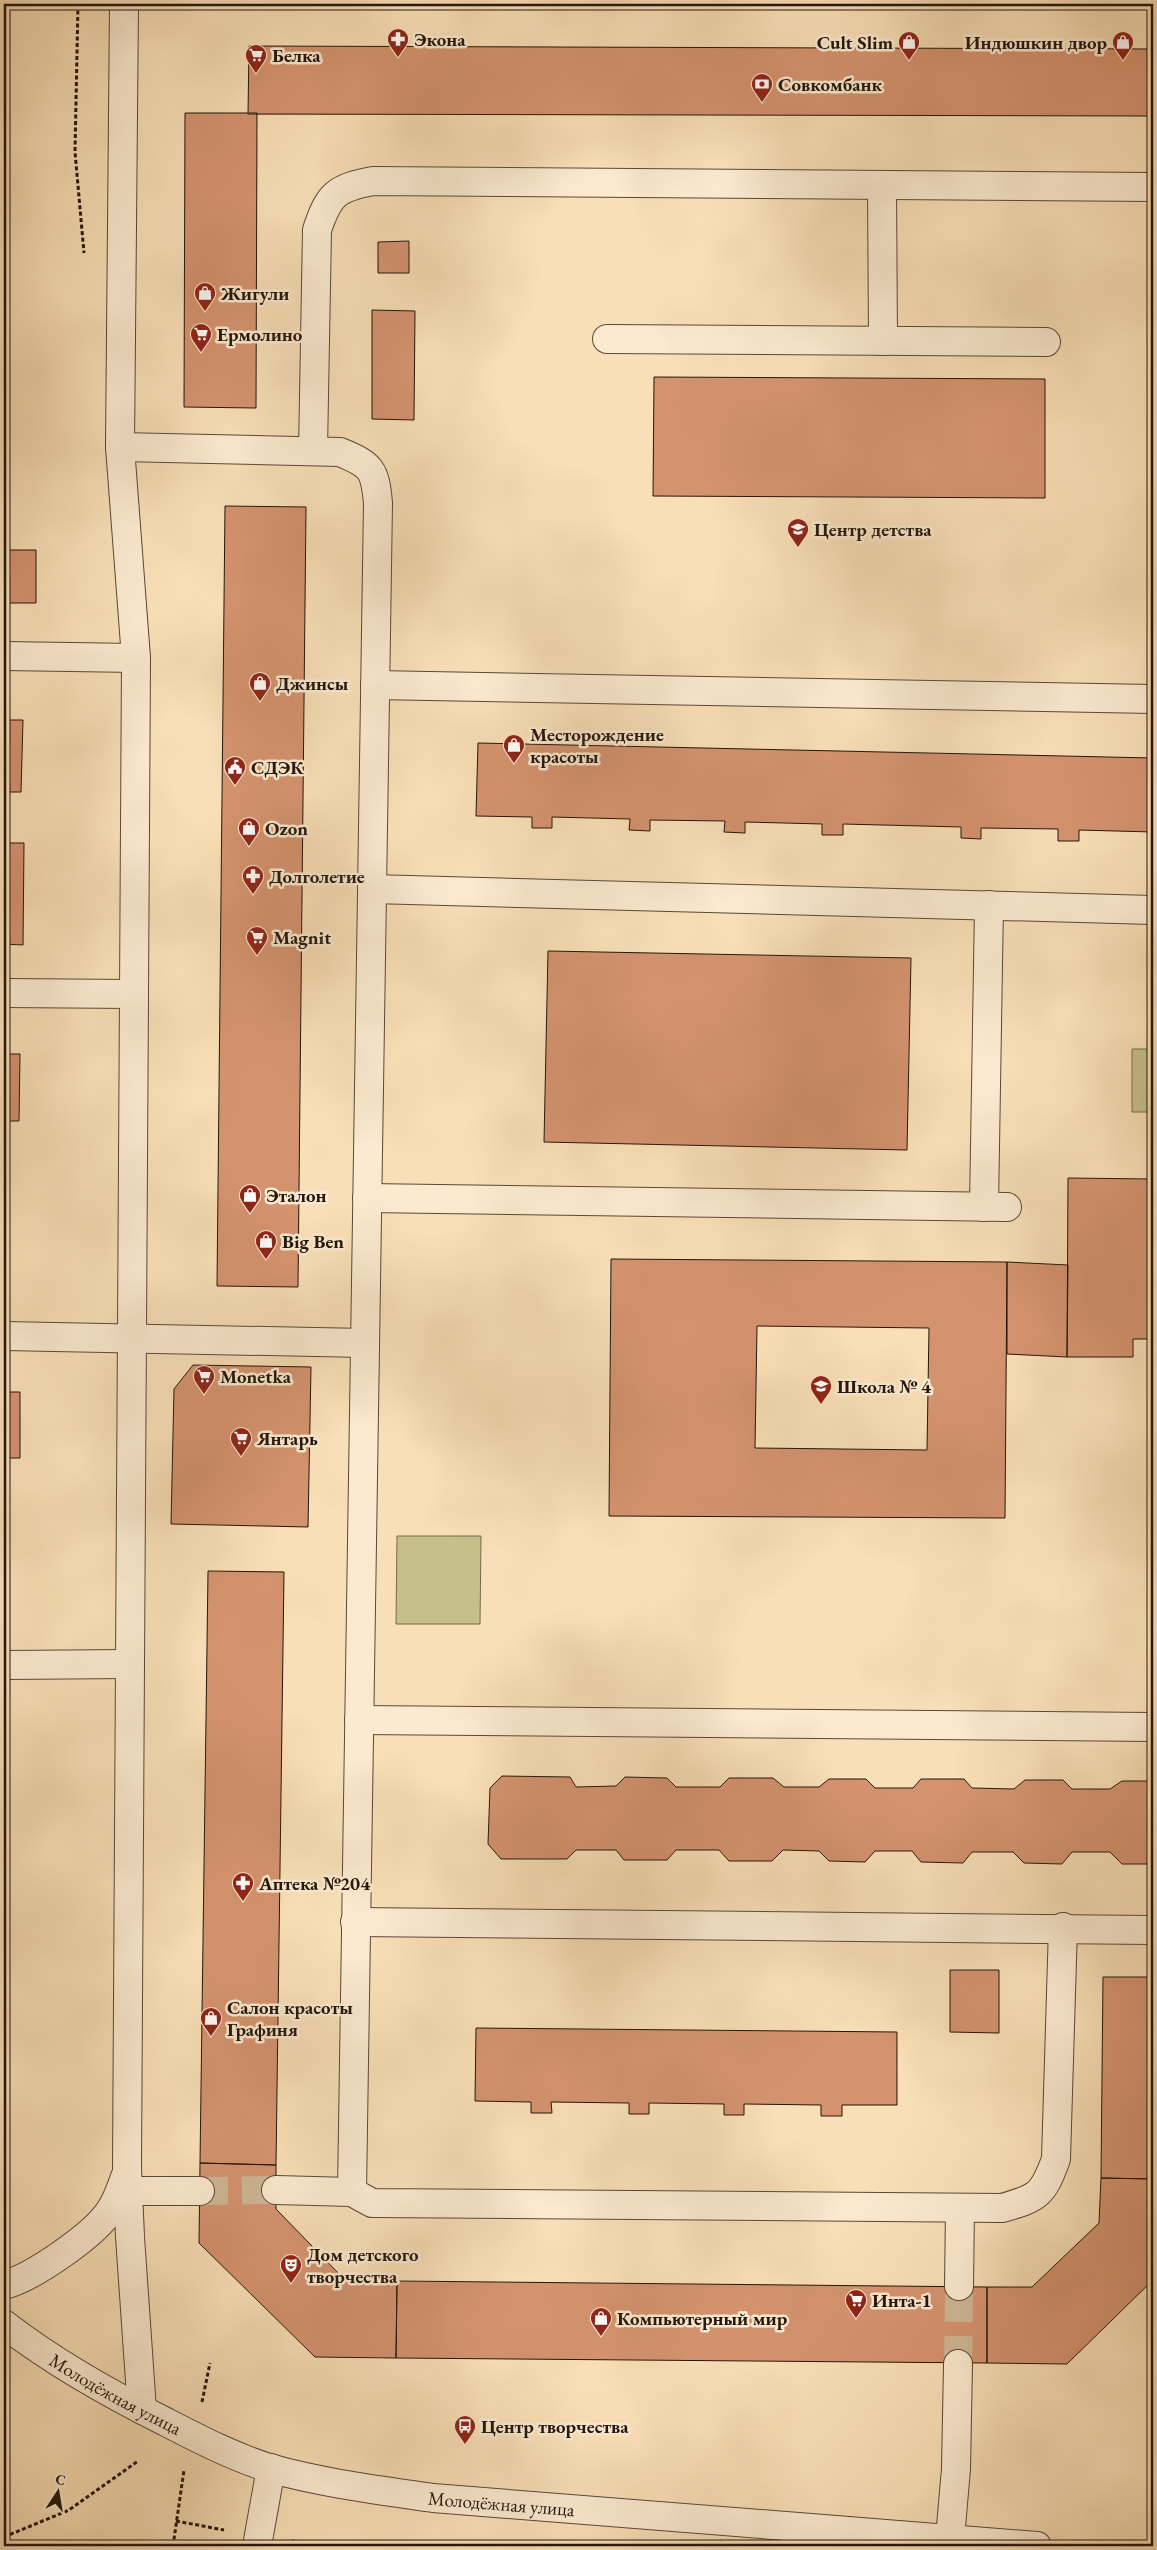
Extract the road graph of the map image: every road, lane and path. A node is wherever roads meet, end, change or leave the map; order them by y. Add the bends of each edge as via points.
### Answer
1 (78, 4) edge
2 (124, 4) edge
3 (882, 186) junction
4 (1153, 187) edge
5 (85, 255) dead end
6 (607, 339) dead end
7 (883, 341) junction
8 (1046, 342) dead end
9 (120, 447) junction
10 (313, 451) junction
11 (4, 656) edge
12 (136, 658) junction
13 (375, 685) junction
14 (1153, 699) edge
15 (372, 889) junction
16 (989, 905) junction
17 (1153, 910) edge
18 (4, 993) edge
19 (133, 994) junction
20 (367, 1198) junction
21 (4, 1336) edge
22 (131, 1337) junction
23 (364, 1343) junction
24 (129, 1664) junction
25 (4, 1665) edge
26 (359, 1720) junction
27 (1153, 1727) edge
28 (355, 1922) junction
29 (1063, 1927) junction
30 (1153, 1930) edge
31 (128, 2180) junction
32 (276, 2190) tunnel mouth
33 (200, 2191) tunnel mouth
34 (352, 2192) junction
35 (960, 2208) junction
36 (4, 2285) edge
37 (959, 2286) tunnel mouth
38 (4, 2324) edge
39 (958, 2364) tunnel mouth
40 (142, 2410) junction
41 (138, 2461) dead end
42 (271, 2468) junction
43 (4, 2537) edge
44 (950, 2538) junction
45 (257, 2546) edge
46 (1037, 2546) edge

1 - 5 path via 75,152
2 - 9 street
3 - 4 street
3 - 7 street
3 - 10 street via 373,181 345,186 325,205 317,230
6 - 7 street
7 - 8 street
9 - 10 street
9 - 12 street
10 - 13 street via 340,452 362,461 375,478 378,504
11 - 12 street
12 - 19 street
13 - 14 street
13 - 15 street
15 - 16 street
15 - 20 street
16 - 17 street
16 - 20 street via 996,1207
18 - 19 street
19 - 22 street
20 - 23 street
21 - 22 street
22 - 23 street
22 - 24 street
23 - 26 street
24 - 25 street
24 - 31 street
26 - 27 street
26 - 28 street
28 - 29 street
28 - 34 street
29 - 30 street
29 - 35 street via 1056,2159 1048,2183 1032,2200 1002,2208
31 - 33 street
31 - 36 street via 111,2210 96,2227 32,2274
31 - 40 street
32 - 34 street
34 - 35 street via 372,2203
35 - 37 street
38 - 40 street, Молодёжная улица via 85,2380
39 - 44 street via 956,2469
40 - 42 street, Молодёжная улица via 236,2457
41 - 43 path via 69,2510
42 - 44 street, Молодёжная улица via 354,2487 433,2498
42 - 45 street
44 - 46 street, Молодёжная улица

